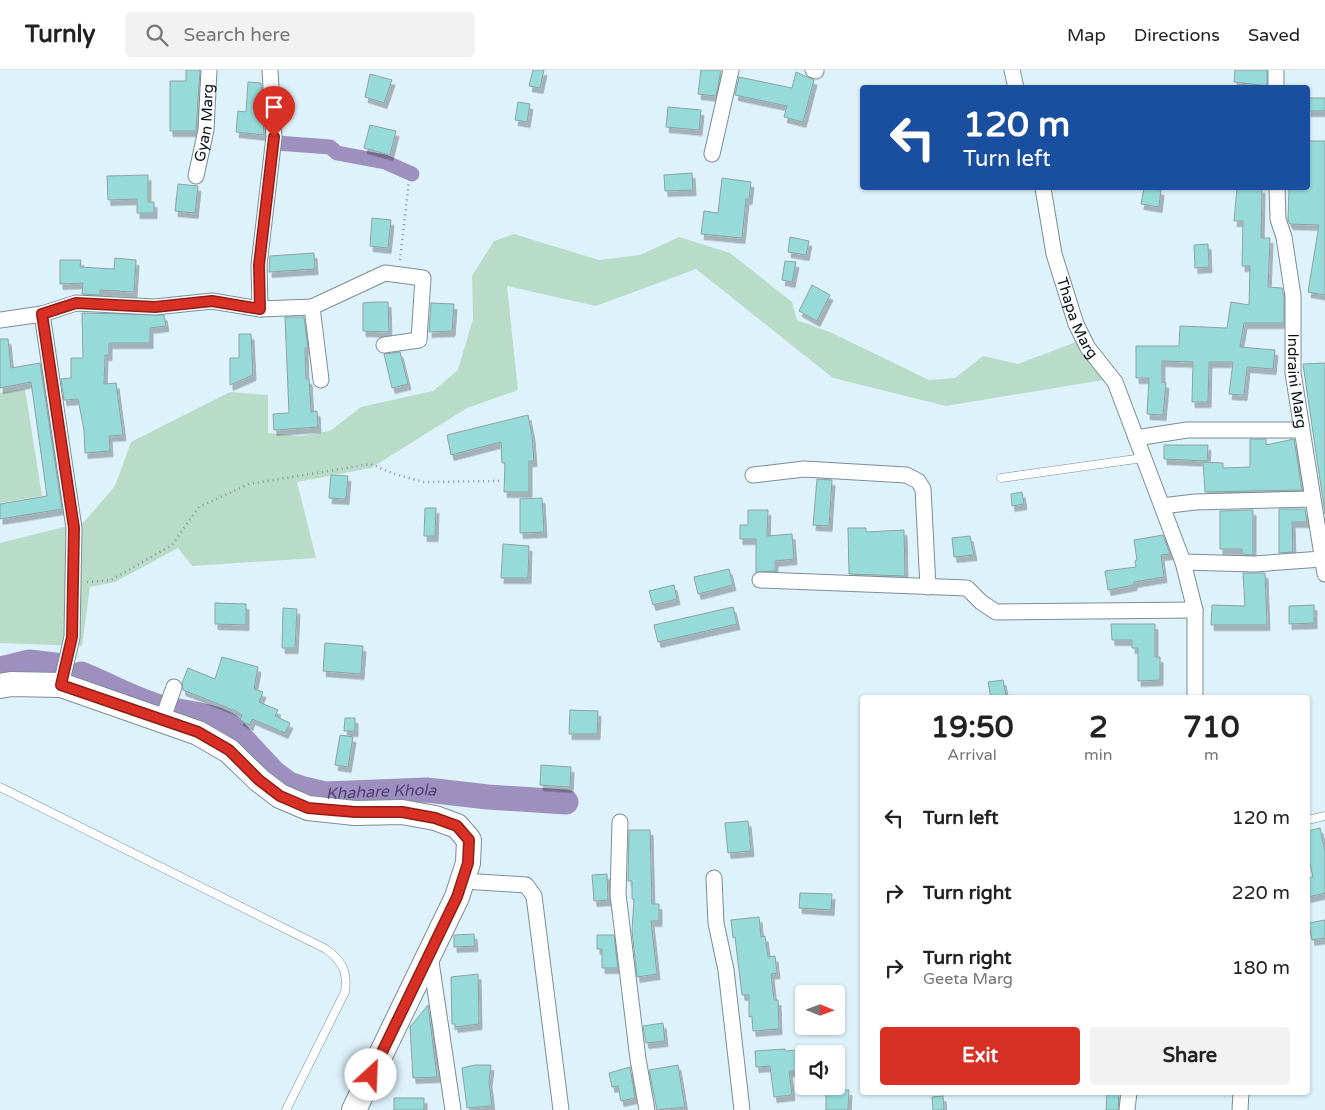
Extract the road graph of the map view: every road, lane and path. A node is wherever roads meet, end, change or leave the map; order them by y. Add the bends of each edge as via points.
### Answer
1 (209, 70) edge
2 (270, 70) edge
3 (731, 70) edge
4 (1012, 70) edge
5 (1276, 70) edge
6 (1015, 85) edge
7 (1276, 85) edge
8 (712, 154) dead end
9 (196, 176) dead end
10 (409, 180) dead end
11 (1043, 190) edge
12 (1277, 190) edge
13 (398, 274) junction
14 (312, 307) junction
15 (260, 309) junction
16 (42, 314) junction
17 (0, 320) edge
18 (384, 345) dead end
19 (321, 380) dead end
20 (1300, 430) junction
21 (1136, 438) junction
22 (1143, 458) junction
23 (753, 475) dead end
24 (1001, 478) dead end
25 (501, 481) dead end
26 (1312, 499) junction
27 (1162, 506) junction
28 (1183, 562) junction
29 (1324, 569) edge
30 (760, 580) dead end
31 (71, 584) junction
32 (928, 587) junction
33 (1195, 610) junction
34 (61, 685) junction
35 (0, 686) edge
36 (174, 687) dead end
37 (1195, 695) edge
38 (162, 721) junction
39 (0, 787) edge
40 (1325, 816) edge
41 (1310, 820) edge
42 (620, 822) dead end
43 (714, 878) dead end
44 (463, 881) junction
45 (430, 951) junction
46 (1129, 1095) edge
47 (1241, 1095) edge
48 (286, 1110) edge
49 (354, 1110) edge
50 (453, 1110) edge
51 (561, 1110) edge
52 (647, 1110) edge
53 (742, 1110) edge
54 (1127, 1110) edge
55 (1240, 1110) edge

1 - 9 street, Gyan Marg via 206,130
2 - 15 street via 274,137 259,265
3 - 8 street
4 - 6 street
5 - 7 street
10 - 13 path
11 - 21 street, Thapa Marg via 1054,254 1076,324 1088,348 1115,382
12 - 20 street, Indraini Marg via 1278,219 1293,296 1292,373
13 - 14 street via 385,272
13 - 18 street via 423,278 419,340
14 - 15 street
14 - 19 street
15 - 16 street via 212,301 155,307 76,303
16 - 17 street
16 - 31 street via 74,528
20 - 21 street via 1187,430
20 - 26 street, Indraini Marg
21 - 22 street, Thapa Marg
22 - 24 lane
22 - 27 street, Thapa Marg
23 - 32 street via 804,469 906,475 918,481 924,489
25 - 31 path via 424,482 371,464 249,484 199,507 172,545 111,580
26 - 27 street
26 - 29 street, Indraini Marg
27 - 28 street, Thapa Marg
28 - 29 street
28 - 33 street, Thapa Marg
30 - 32 street
31 - 34 street via 72,637
32 - 33 street via 967,588 996,612
33 - 37 street, Thapa Marg
34 - 35 main road
34 - 38 main road
36 - 38 street
38 - 44 main road via 198,732 229,750 280,796 308,808 402,812 457,826 469,840
39 - 48 lane via 326,949 339,959 345,969 345,992
40 - 41 lane
42 - 52 street via 618,894
43 - 53 street via 716,923 726,970
44 - 45 main road
44 - 51 street via 526,885 534,896
45 - 49 main road
45 - 50 street
46 - 54 street
47 - 55 street

